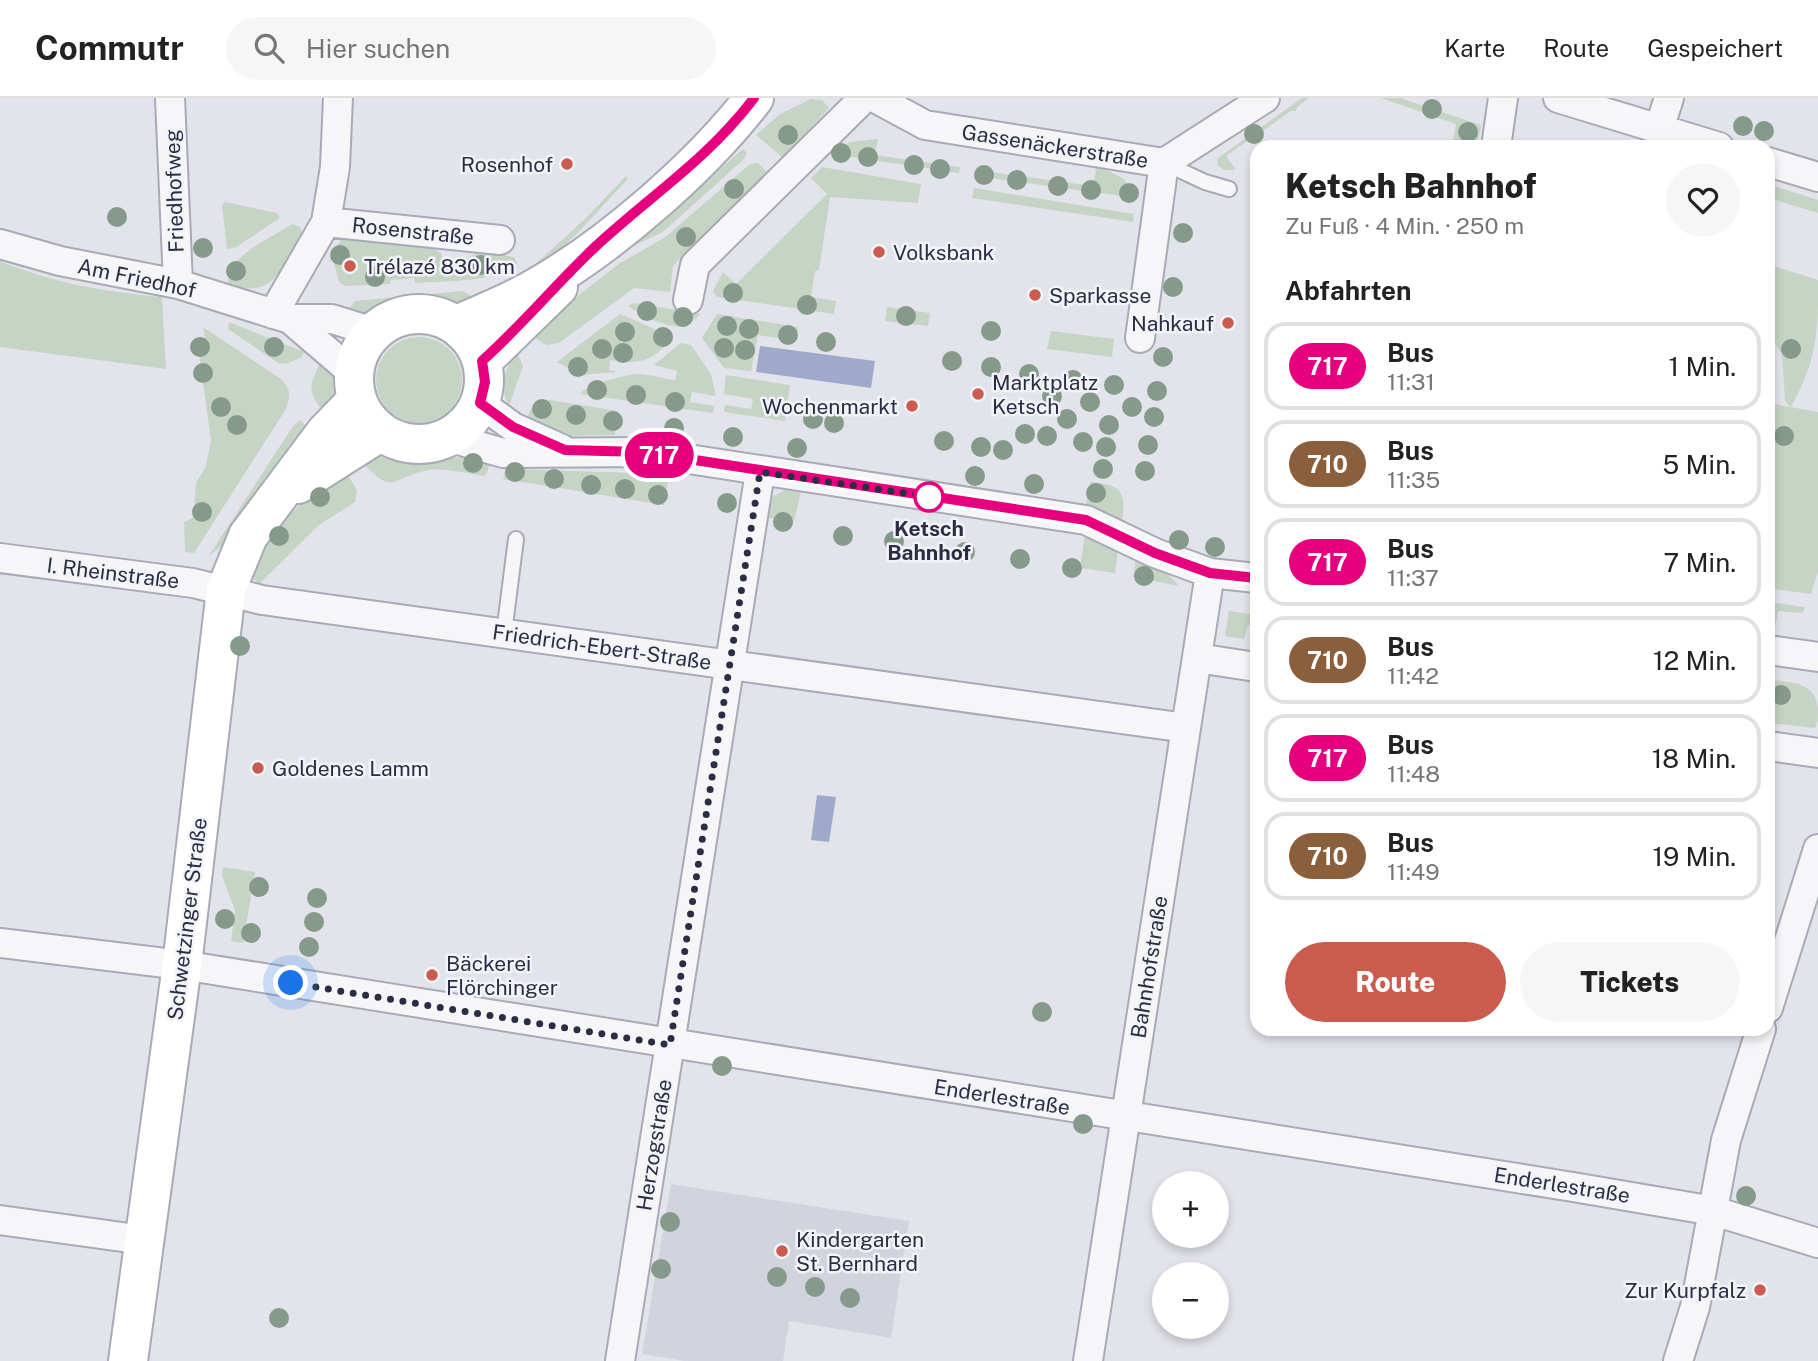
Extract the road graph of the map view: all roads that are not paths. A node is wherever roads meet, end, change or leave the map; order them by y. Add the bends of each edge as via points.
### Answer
1 (170, 98) edge
2 (338, 98) edge
3 (754, 98) edge
4 (864, 98) edge
5 (875, 98) edge
6 (1265, 98) edge
7 (1503, 98) edge
8 (1558, 98) edge
9 (1669, 98) edge
10 (1659, 129) junction
11 (1497, 140) edge
12 (1696, 140) edge
13 (1164, 163) junction
14 (1775, 164) edge
15 (1818, 177) edge
16 (1229, 189) dead end
17 (326, 222) junction
18 (500, 240) dead end
19 (0, 244) edge
20 (595, 247) junction
21 (178, 284) junction
22 (688, 300) dead end
23 (282, 316) junction
24 (457, 325) junction
25 (373, 332) junction
26 (1140, 338) dead end
27 (482, 361) junction
28 (356, 387) junction
29 (480, 403) junction
30 (380, 432) junction
31 (448, 438) junction
32 (565, 450) junction
33 (760, 472) junction
34 (284, 492) junction
35 (516, 539) dead end
36 (0, 558) edge
37 (1210, 573) junction
38 (1250, 577) edge
39 (226, 590) junction
40 (504, 633) junction
41 (1775, 650) edge
42 (1818, 657) edge
43 (1197, 658) junction
44 (731, 665) junction
45 (1250, 666) edge
46 (1186, 729) junction
47 (1775, 747) edge
48 (1818, 754) edge
49 (1818, 849) edge
50 (0, 943) edge
51 (182, 965) junction
52 (1775, 987) edge
53 (1759, 1036) edge
54 (670, 1045) junction
55 (1125, 1117) junction
56 (1714, 1211) junction
57 (0, 1220) edge
58 (144, 1241) junction
59 (1818, 1243) edge
60 (128, 1361) edge
61 (620, 1361) edge
62 (1088, 1361) edge
63 (1678, 1361) edge

1 - 21 street, Friedhofweg
2 - 17 street via 335,167
3 - 20 street via 704,157
4 - 22 street via 695,265
5 - 13 street, Gassenäckerstraße via 925,125
6 - 13 street, Gassenäckerstraße
7 - 11 street
8 - 10 street
9 - 10 street
10 - 12 street
13 - 16 lane
13 - 26 street
14 - 15 street
17 - 18 street, Rosenstraße
17 - 23 street
19 - 21 street, Am Friedhof
20 - 24 street via 535,289
20 - 27 street via 528,320
21 - 23 street, Am Friedhof
23 - 25 street via 332,319
23 - 28 street
24 - 25 street via 437,316 414,314
24 - 27 street via 473,341
25 - 28 street via 364,344
27 - 29 street via 485,382
28 - 30 street via 367,418
28 - 34 street, Schwetzinger Straße
29 - 31 street via 462,429
29 - 32 street via 513,427
30 - 31 street via 414,444
30 - 34 street, Schwetzinger Straße
31 - 32 street via 503,453
32 - 33 street via 643,452
33 - 37 street via 1086,520
33 - 44 street, Herzogstraße
34 - 39 street, Schwetzinger Straße via 248,536
35 - 40 lane
36 - 39 street, I. Rheinstraße
37 - 38 street
37 - 43 street, Bahnhofstraße
39 - 40 street, Friedrich-Ebert-Straße via 262,600
39 - 51 street, Schwetzinger Straße
40 - 44 street, Friedrich-Ebert-Straße
41 - 42 street
43 - 45 street
43 - 46 street, Bahnhofstraße
44 - 46 street, Friedrich-Ebert-Straße
44 - 54 street, Herzogstraße
46 - 55 street, Bahnhofstraße
47 - 48 street
49 - 52 street
50 - 51 street, Enderlestraße
51 - 54 street, Enderlestraße
51 - 58 street, Schwetzinger Straße
53 - 56 street via 1726,1140
54 - 55 street, Enderlestraße
54 - 61 street, Herzogstraße
55 - 56 street, Enderlestraße
55 - 62 street, Bahnhofstraße
56 - 59 street, Enderlestraße
56 - 63 street via 1695,1307
57 - 58 street
58 - 60 street, Schwetzinger Straße

